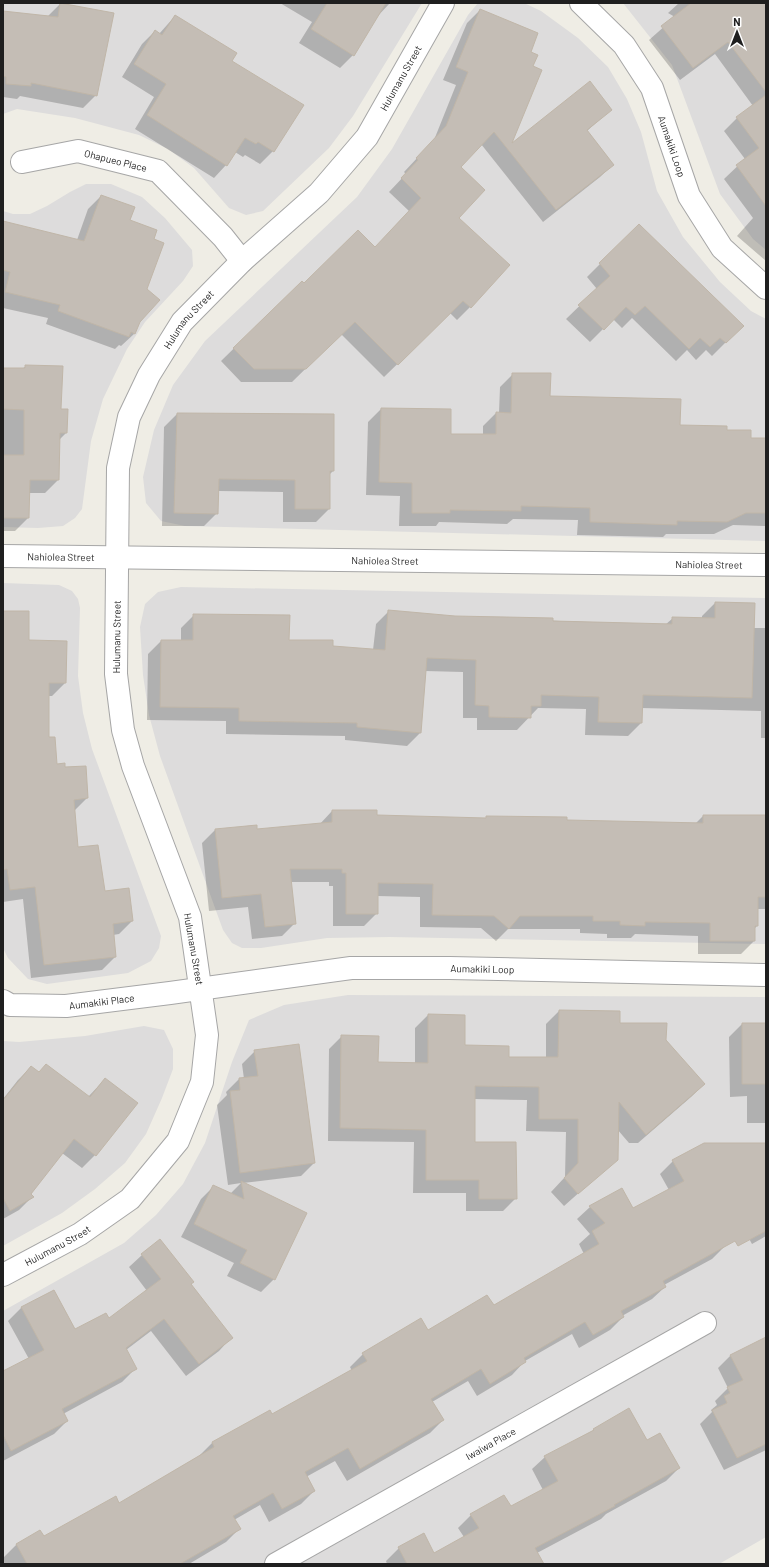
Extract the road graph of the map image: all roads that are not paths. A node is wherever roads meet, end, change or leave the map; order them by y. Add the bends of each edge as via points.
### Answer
1 (443, 3) edge
2 (581, 3) edge
3 (22, 162) dead end
4 (242, 261) junction
5 (766, 288) edge
6 (3, 556) edge
7 (116, 557) junction
8 (766, 565) edge
9 (766, 975) edge
10 (201, 988) junction
11 (3, 1001) edge
12 (3, 1275) edge
13 (705, 1323) dead end
14 (276, 1564) edge

1 - 4 street, Hulumanu Street via 367,137 319,193
2 - 5 street, Aumakiki Loop via 624,45 652,88 689,196 722,248
3 - 4 street, Ohapueo Place via 78,151 158,172 223,237
4 - 7 street, Hulumanu Street via 182,322 149,375 129,417 118,468
6 - 7 street, Nahiolea Street
7 - 8 street, Nahiolea Street
7 - 10 street, Hulumanu Street via 116,674 123,730 133,766 190,917
9 - 10 street, Aumakiki Loop via 351,968
10 - 11 street, Aumakiki Place via 66,1006 10,1005
10 - 12 street, Hulumanu Street via 207,1035 202,1082 178,1141 130,1199 80,1234
13 - 14 street, Iwaiwa Place

